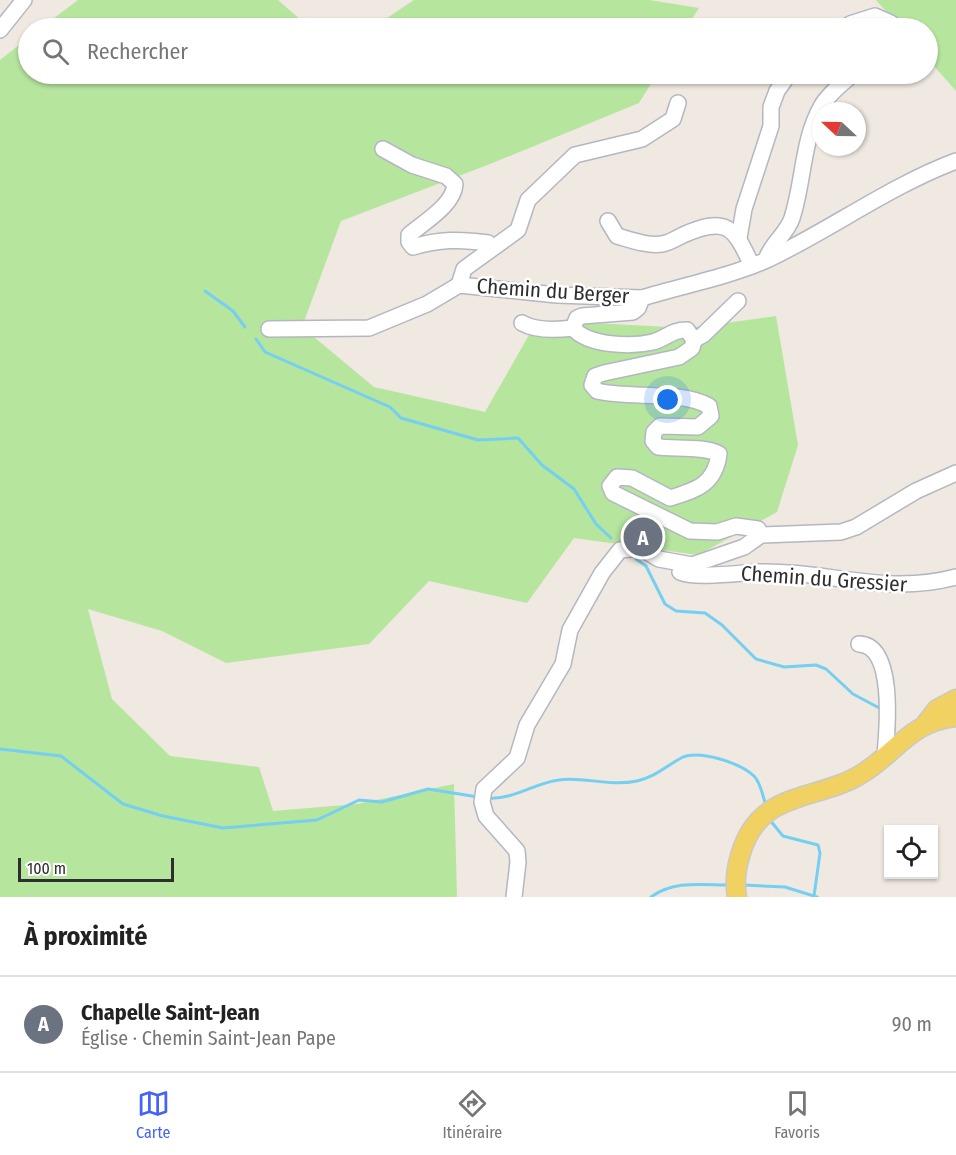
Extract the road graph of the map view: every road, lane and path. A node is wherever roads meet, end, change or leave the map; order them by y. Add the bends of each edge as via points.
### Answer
1 (24, 0) edge
2 (0, 30) edge
3 (782, 84) edge
4 (843, 84) edge
5 (678, 103) dead end
6 (383, 149) dead end
7 (956, 161) edge
8 (608, 221) dead end
9 (739, 238) junction
10 (488, 250) junction
11 (766, 260) junction
12 (752, 266) junction
13 (459, 285) junction
14 (642, 298) junction
15 (738, 301) dead end
16 (283, 318) dead end
17 (522, 323) dead end
18 (573, 328) junction
19 (694, 340) junction
20 (956, 473) edge
21 (761, 535) junction
22 (659, 560) junction
23 (956, 577) edge
24 (859, 644) dead end
25 (956, 699) edge
26 (956, 717) edge
27 (926, 723) junction
28 (885, 755) junction
29 (514, 897) edge
30 (737, 897) edge

1 - 2 street
3 - 9 street via 771,107 771,126 744,209
4 - 11 street via 821,106 804,153 793,216
5 - 10 street via 673,119 642,139 575,154 528,200 518,230
6 - 10 street via 456,184 454,194 443,206 409,235 413,248 437,240 460,239 488,243
7 - 11 street via 880,196
8 - 9 street via 617,236 646,244 663,244 717,224
9 - 12 street
10 - 13 street via 464,269
11 - 12 street
12 - 14 street
13 - 14 street, Chemin du Berger via 556,295
13 - 16 street, Chemin du Berger via 427,304 369,328 269,329
14 - 18 street, Chemin du Berger via 633,312 582,316
15 - 19 street
17 - 18 street via 529,327
18 - 19 street, Chemin du Berger via 586,338 623,343 655,341 674,330 687,330
19 - 21 street via 692,348 679,357 604,373 595,376 592,385 597,391 610,394 664,397 709,406 711,416 699,427 660,426 653,441 658,447 710,449 719,454 717,471 697,490 670,498 633,478 617,477 610,486 619,498 690,531 717,532 736,526 758,530
20 - 21 street via 855,527 833,532
21 - 22 street via 744,547 692,565
22 - 23 street, Chemin du Gressier via 683,574 817,574 848,582 911,585
22 - 29 street via 641,548 620,550 612,558 570,630 563,664 527,725 517,758 484,789 486,816 517,850
24 - 28 street via 874,652 884,676 889,704
25 - 27 main road via 937,709
26 - 27 main road
27 - 28 main road
28 - 30 main road via 864,773 844,783 800,796 762,816 747,837 739,860

